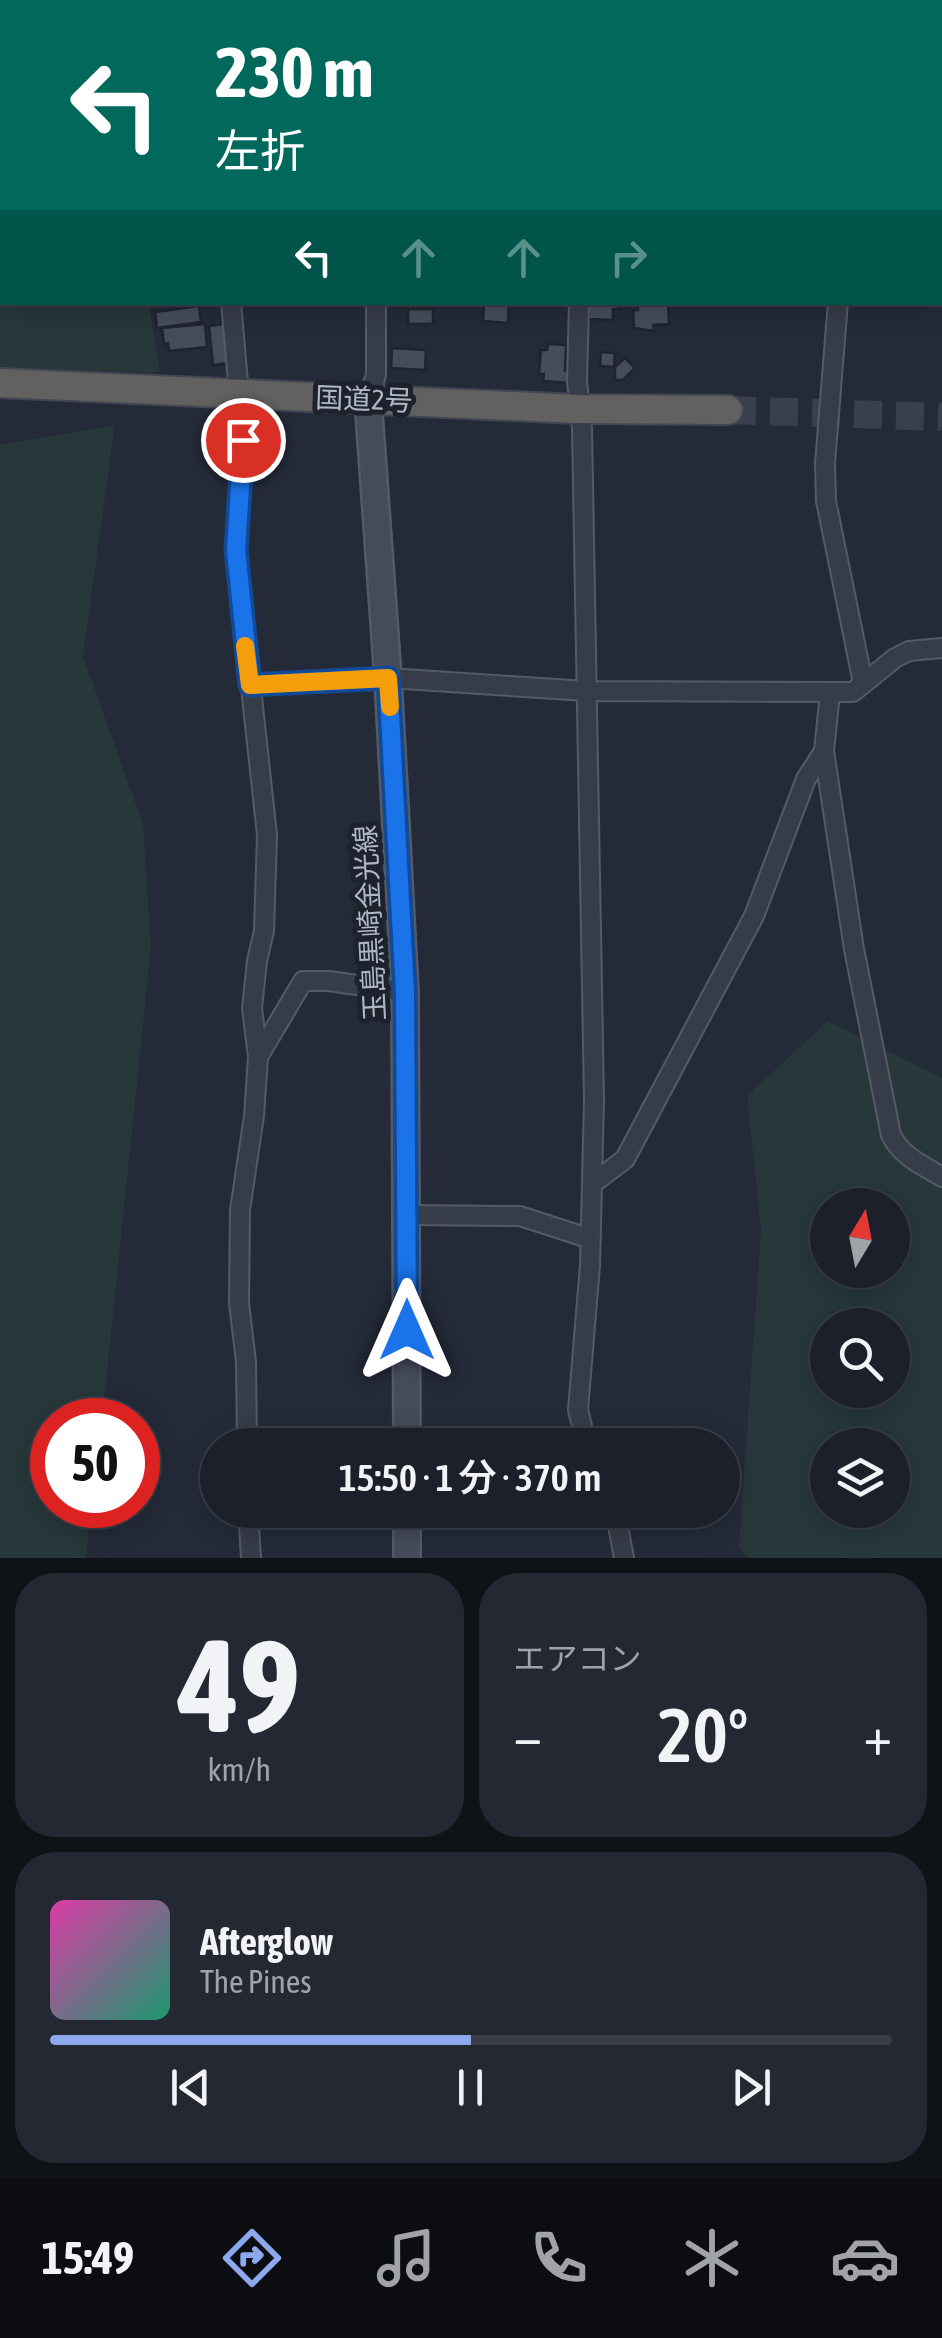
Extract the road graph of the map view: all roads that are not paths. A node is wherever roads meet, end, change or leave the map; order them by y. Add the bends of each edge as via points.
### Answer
1 (231, 305) edge
2 (376, 305) edge
3 (578, 305) edge
4 (838, 305) edge
5 (0, 384) edge
6 (241, 395) junction
7 (368, 399) junction
8 (578, 408) junction
9 (728, 410) tunnel mouth
10 (942, 648) edge
11 (388, 678) junction
12 (863, 684) junction
13 (250, 685) junction
14 (586, 690) junction
15 (830, 693) junction
16 (824, 752) junction
17 (405, 992) junction
18 (258, 1057) junction
19 (942, 1176) edge
20 (592, 1184) junction
21 (407, 1216) junction
22 (591, 1239) junction
23 (247, 1428) edge
24 (407, 1428) edge
25 (582, 1428) edge
26 (249, 1528) edge
27 (407, 1528) edge
28 (618, 1528) edge
29 (251, 1558) edge
30 (407, 1558) edge
31 (624, 1558) edge

1 - 6 street
2 - 7 street via 376,375
3 - 8 street
4 - 12 street via 826,501
5 - 6 highway, 国道2号
6 - 7 highway, 国道2号
6 - 13 street via 236,550
7 - 8 highway, 国道2号
7 - 11 main road, 玉島黒崎金光線
8 - 9 highway, 国道2号
8 - 14 street
10 - 12 street via 894,658
11 - 13 street
11 - 14 street
11 - 17 main road, 玉島黒崎金光線
12 - 15 street via 853,692
13 - 18 street via 266,835 264,932 252,1008
14 - 15 street
14 - 20 street
15 - 16 street
16 - 19 street via 891,1135 906,1156
16 - 20 street via 806,779 754,916 625,1159
17 - 18 street via 303,980
17 - 21 main road, 玉島黒崎金光線
18 - 23 street via 238,1265
20 - 22 street
21 - 22 street via 520,1216
21 - 24 main road, 玉島黒崎金光線
22 - 25 street via 578,1410
26 - 29 street
27 - 30 main road
28 - 31 street

